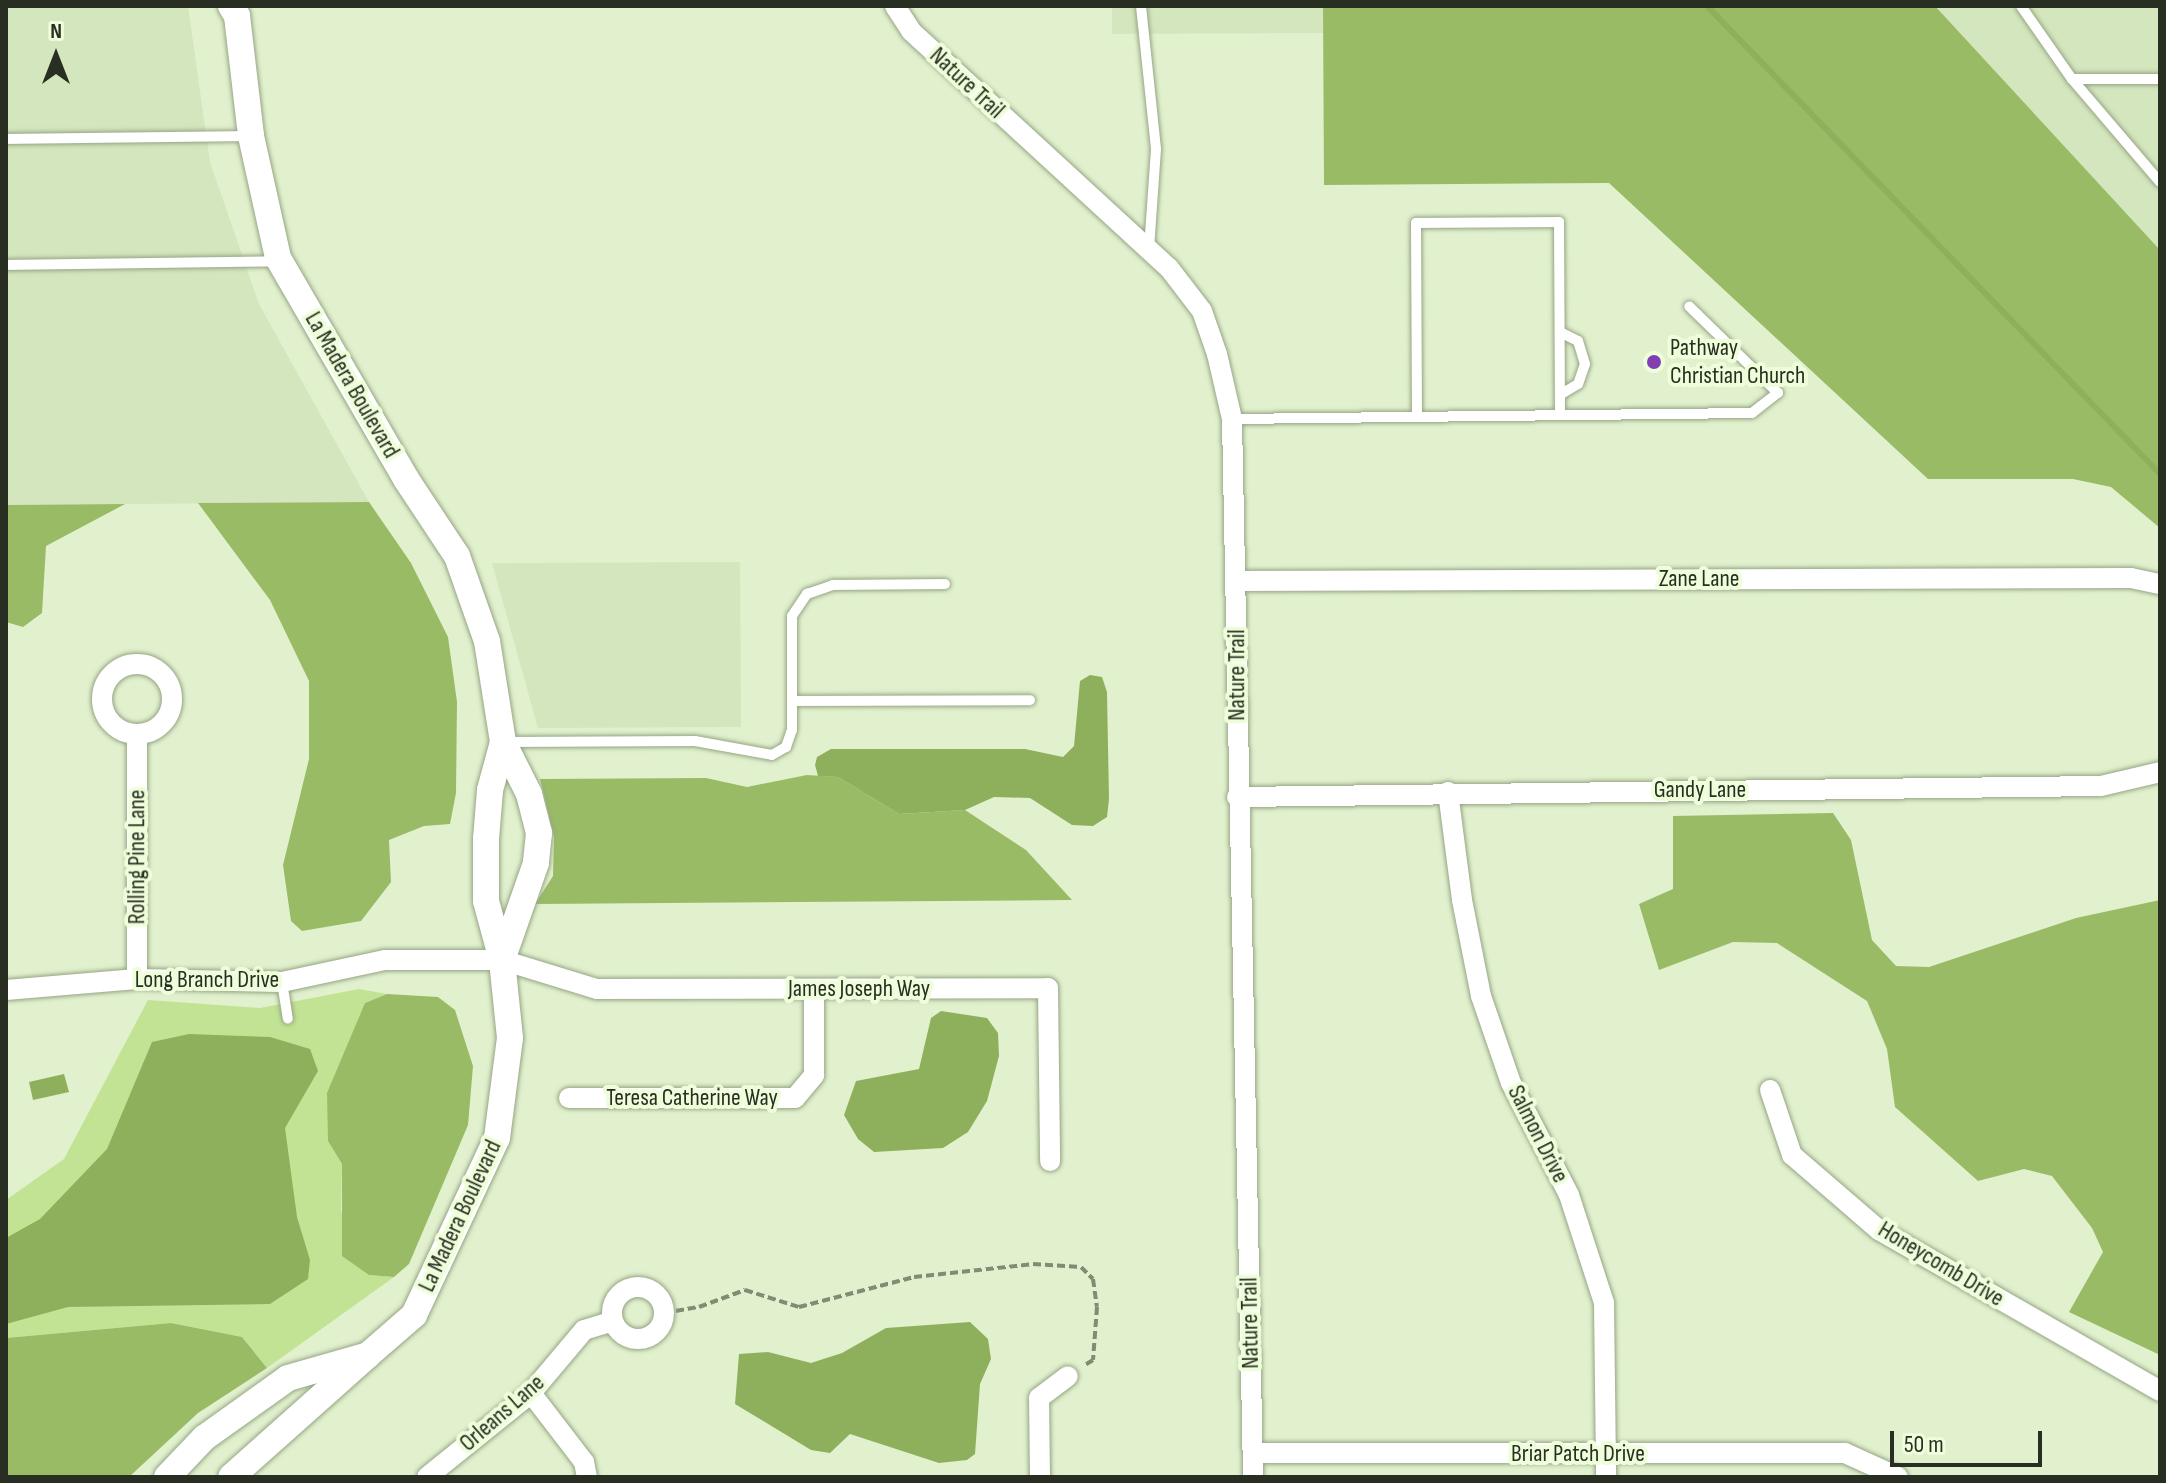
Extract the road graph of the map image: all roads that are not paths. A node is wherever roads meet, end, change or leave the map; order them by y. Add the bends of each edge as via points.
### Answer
1 (895, 6) edge
2 (1141, 6) edge
3 (2021, 6) edge
4 (236, 9) edge
5 (2072, 79) junction
6 (2160, 79) edge
7 (251, 136) junction
8 (6, 139) edge
9 (2160, 182) edge
10 (1149, 250) junction
11 (280, 261) junction
12 (6, 265) edge
13 (1689, 306) dead end
14 (1560, 332) junction
15 (1560, 395) junction
16 (1560, 415) junction
17 (1417, 417) junction
18 (1232, 419) junction
19 (1237, 581) junction
20 (945, 584) dead end
21 (2160, 584) edge
22 (1030, 700) dead end
23 (792, 701) junction
24 (137, 734) dead end
25 (503, 742) junction
26 (2160, 772) edge
27 (1448, 792) junction
28 (1237, 797) junction
29 (502, 960) junction
30 (137, 979) junction
31 (282, 982) junction
32 (814, 989) junction
33 (6, 990) edge
34 (288, 1019) dead end
35 (1770, 1090) dead end
36 (569, 1098) dead end
37 (1050, 1161) dead end
38 (613, 1321) junction
39 (368, 1355) junction
40 (1068, 1376) road end
41 (2160, 1391) edge
42 (531, 1393) junction
43 (1253, 1453) junction
44 (1605, 1455) junction
45 (167, 1477) edge
46 (231, 1477) edge
47 (427, 1477) edge
48 (587, 1477) edge
49 (1040, 1477) edge
50 (1253, 1477) edge
51 (1606, 1477) edge
52 (1898, 1477) edge

1 - 10 street, Nature Trail via 911,31
2 - 10 lane via 1156,149
3 - 5 lane
4 - 7 street, La Madera Boulevard
5 - 6 lane
5 - 9 lane
7 - 8 lane
7 - 11 street, La Madera Boulevard
10 - 18 street, Nature Trail via 1202,311
11 - 12 lane
11 - 25 street, La Madera Boulevard via 406,479 457,556 487,641
13 - 16 lane via 1778,393 1752,413
14 - 15 lane
14 - 15 lane via 1578,341 1585,364 1578,384
14 - 17 lane via 1559,222 1416,223
15 - 16 lane
16 - 17 lane
17 - 18 lane
18 - 19 street, Nature Trail
19 - 21 street, Zane Lane via 2131,578
19 - 28 street, Nature Trail
20 - 23 lane via 833,585 807,594 792,616
22 - 23 lane
23 - 25 lane via 786,747 772,755 695,741
24 - 30 street, Rolling Pine Lane
25 - 29 street, La Madera Boulevard via 490,790 486,839 486,901
25 - 29 street, La Madera Boulevard via 529,794 539,833 529,886
26 - 27 street, Gandy Lane via 2101,786
27 - 28 street, Gandy Lane
27 - 44 street, Salmon Drive via 1481,996 1511,1083 1569,1195 1604,1303
28 - 43 street, Nature Trail
29 - 31 street, Long Branch Drive via 385,960
29 - 32 street, James Joseph Way via 597,989
29 - 39 street, La Madera Boulevard via 510,1038 497,1138 414,1315
30 - 31 street, Long Branch Drive
30 - 33 street, Long Branch Drive
31 - 34 lane
32 - 36 street, Teresa Catherine Way via 814,1075 795,1098
32 - 37 street, James Joseph Way via 1048,988
35 - 41 street, Honeycomb Drive via 1792,1155 1879,1230
38 - 38 street via 623,1334 646,1338 659,1328 664,1313 658,1297 634,1288 619,1296
38 - 42 street, Orleans Lane via 584,1330
39 - 45 street, La Madera Boulevard via 288,1378 204,1438
39 - 46 street, La Madera Boulevard
40 - 49 street via 1039,1398
42 - 47 street, Orleans Lane
42 - 48 street via 584,1462
43 - 44 street, Briar Patch Drive
43 - 50 street, Nature Trail
44 - 51 street, Salmon Drive
44 - 52 street, Briar Patch Drive via 1845,1453

